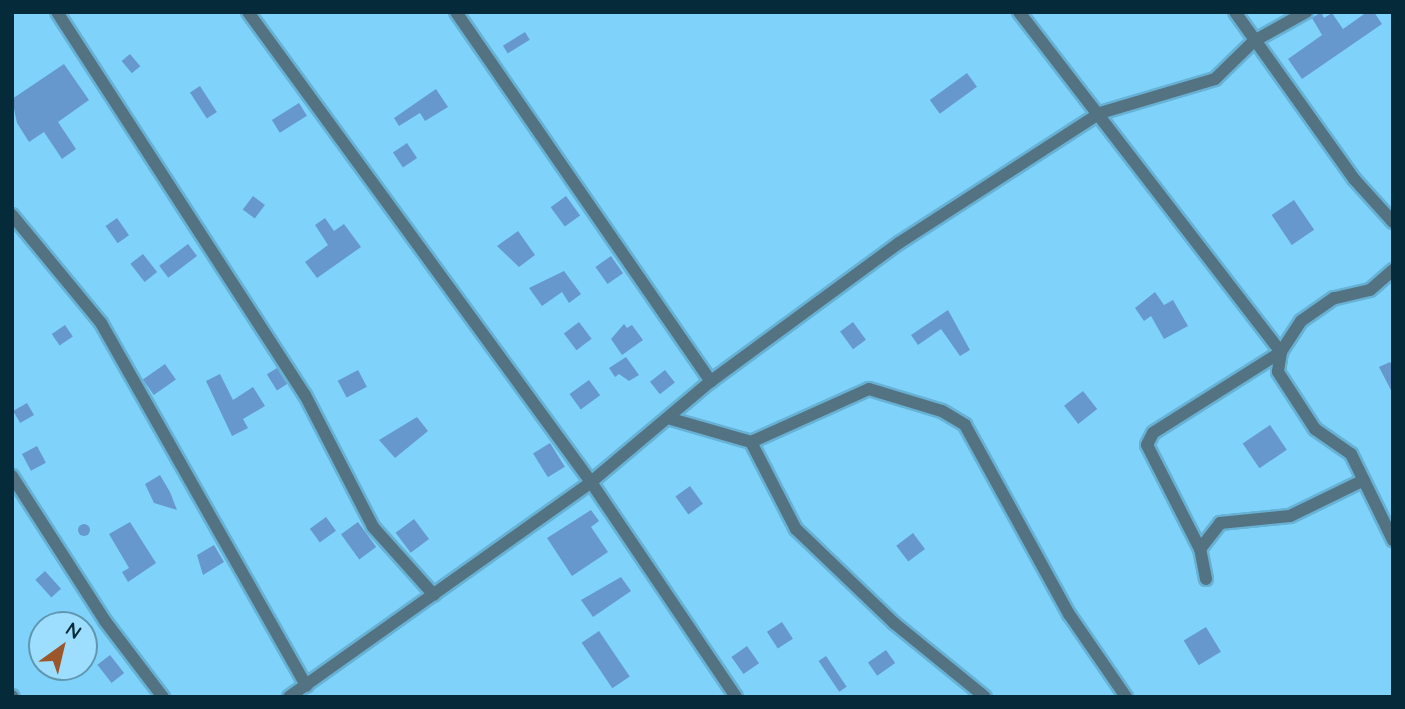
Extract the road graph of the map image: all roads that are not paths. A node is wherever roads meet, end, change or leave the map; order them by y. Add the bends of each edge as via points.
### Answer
1 (57, 12) edge
2 (248, 12) edge
3 (456, 12) edge
4 (1019, 12) edge
5 (1235, 12) edge
6 (1306, 12) edge
7 (1254, 41) junction
8 (1100, 113) junction
9 (12, 215) edge
10 (1393, 222) edge
11 (1393, 270) edge
12 (1281, 352) junction
13 (711, 381) junction
14 (671, 419) junction
15 (751, 442) junction
16 (12, 476) edge
17 (1364, 480) junction
18 (591, 482) junction
19 (1393, 540) edge
20 (1200, 549) junction
21 (1206, 579) dead end
22 (434, 595) junction
23 (306, 686) junction
24 (163, 697) edge
25 (289, 697) edge
26 (736, 697) edge
27 (985, 697) edge
28 (1126, 697) edge

1 - 22 street via 305,395 373,527
2 - 18 street
3 - 13 street
4 - 8 street
5 - 7 street
6 - 7 street
7 - 8 street via 1215,79
7 - 10 street via 1355,180
8 - 12 street
8 - 13 street via 898,243
9 - 23 street via 101,323
11 - 12 street via 1370,290 1334,298 1301,321
12 - 17 street via 1278,372 1315,429 1351,454
12 - 20 street via 1153,433 1147,445
13 - 14 street
14 - 15 street
14 - 18 street
15 - 27 street via 796,529 894,623
15 - 28 street via 869,389 942,411 965,425 1069,614
16 - 24 street via 105,621
17 - 19 street
17 - 20 street via 1290,516 1220,523
18 - 22 street
18 - 26 street
20 - 21 street
22 - 23 street
23 - 25 street

